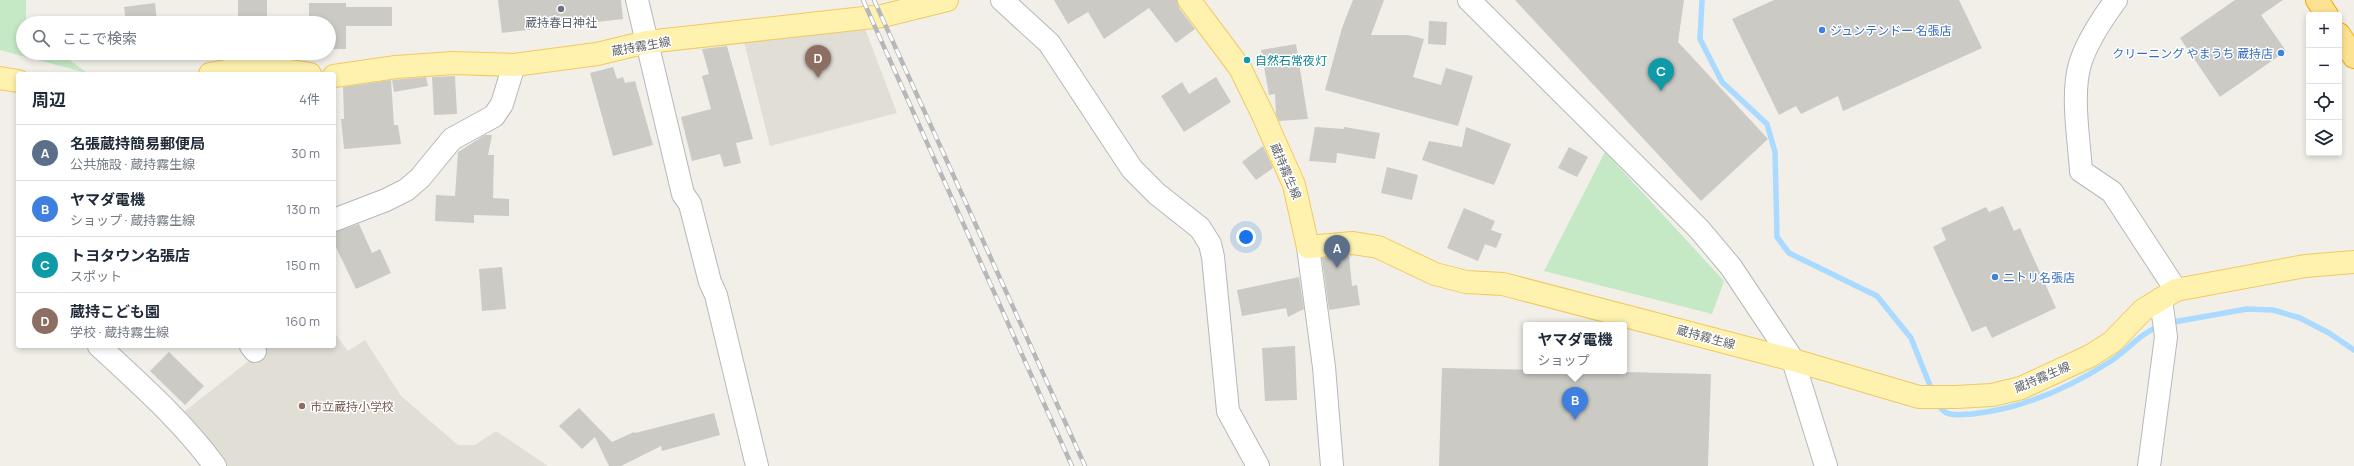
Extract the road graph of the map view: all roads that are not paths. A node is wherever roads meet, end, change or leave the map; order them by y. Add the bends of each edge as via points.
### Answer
1 (637, 0) edge
2 (947, 0) edge
3 (1002, 0) edge
4 (1189, 0) edge
5 (1469, 0) edge
6 (2116, 0) edge
7 (2317, 0) edge
8 (2325, 12) edge
9 (2342, 39) edge
10 (647, 42) junction
11 (2354, 58) edge
12 (514, 65) junction
13 (221, 72) edge
14 (293, 72) edge
15 (336, 76) edge
16 (0, 78) edge
17 (16, 81) edge
18 (336, 219) edge
19 (1308, 247) junction
20 (2354, 262) edge
21 (2169, 295) junction
22 (101, 348) edge
23 (1793, 360) junction
24 (215, 466) edge
25 (757, 466) edge
26 (1258, 466) edge
27 (1332, 466) edge
28 (1826, 466) edge
29 (2149, 466) edge

1 - 10 street
2 - 10 main road, 蔵持霧生線 via 882,16
3 - 26 street via 1053,47 1138,177 1205,234 1213,257 1228,411 1230,419
4 - 19 main road, 蔵持霧生線 via 1240,68 1259,107 1294,185
5 - 23 street via 1699,229 1731,267
6 - 21 street via 2086,48 2080,65 2077,82 2081,171 2112,192
7 - 8 highway
9 - 11 highway
10 - 12 main road, 蔵持霧生線 via 597,54
10 - 25 street via 683,194 690,204 710,282 716,295
12 - 15 main road, 蔵持霧生線 via 453,63 396,67
12 - 18 street via 502,104 494,116 452,139 420,178 406,190
13 - 14 main road via 242,68
16 - 17 main road
19 - 23 main road, 蔵持霧生線 via 1353,243 1378,247 1443,276 1466,282 1503,284
19 - 27 street via 1324,367
20 - 21 main road, 蔵持霧生線 via 2305,266
21 - 23 main road, 蔵持霧生線 via 2143,310 2112,342 2090,356 2021,388 1992,395 1919,397
21 - 29 street
22 - 24 street via 172,415
23 - 28 street

